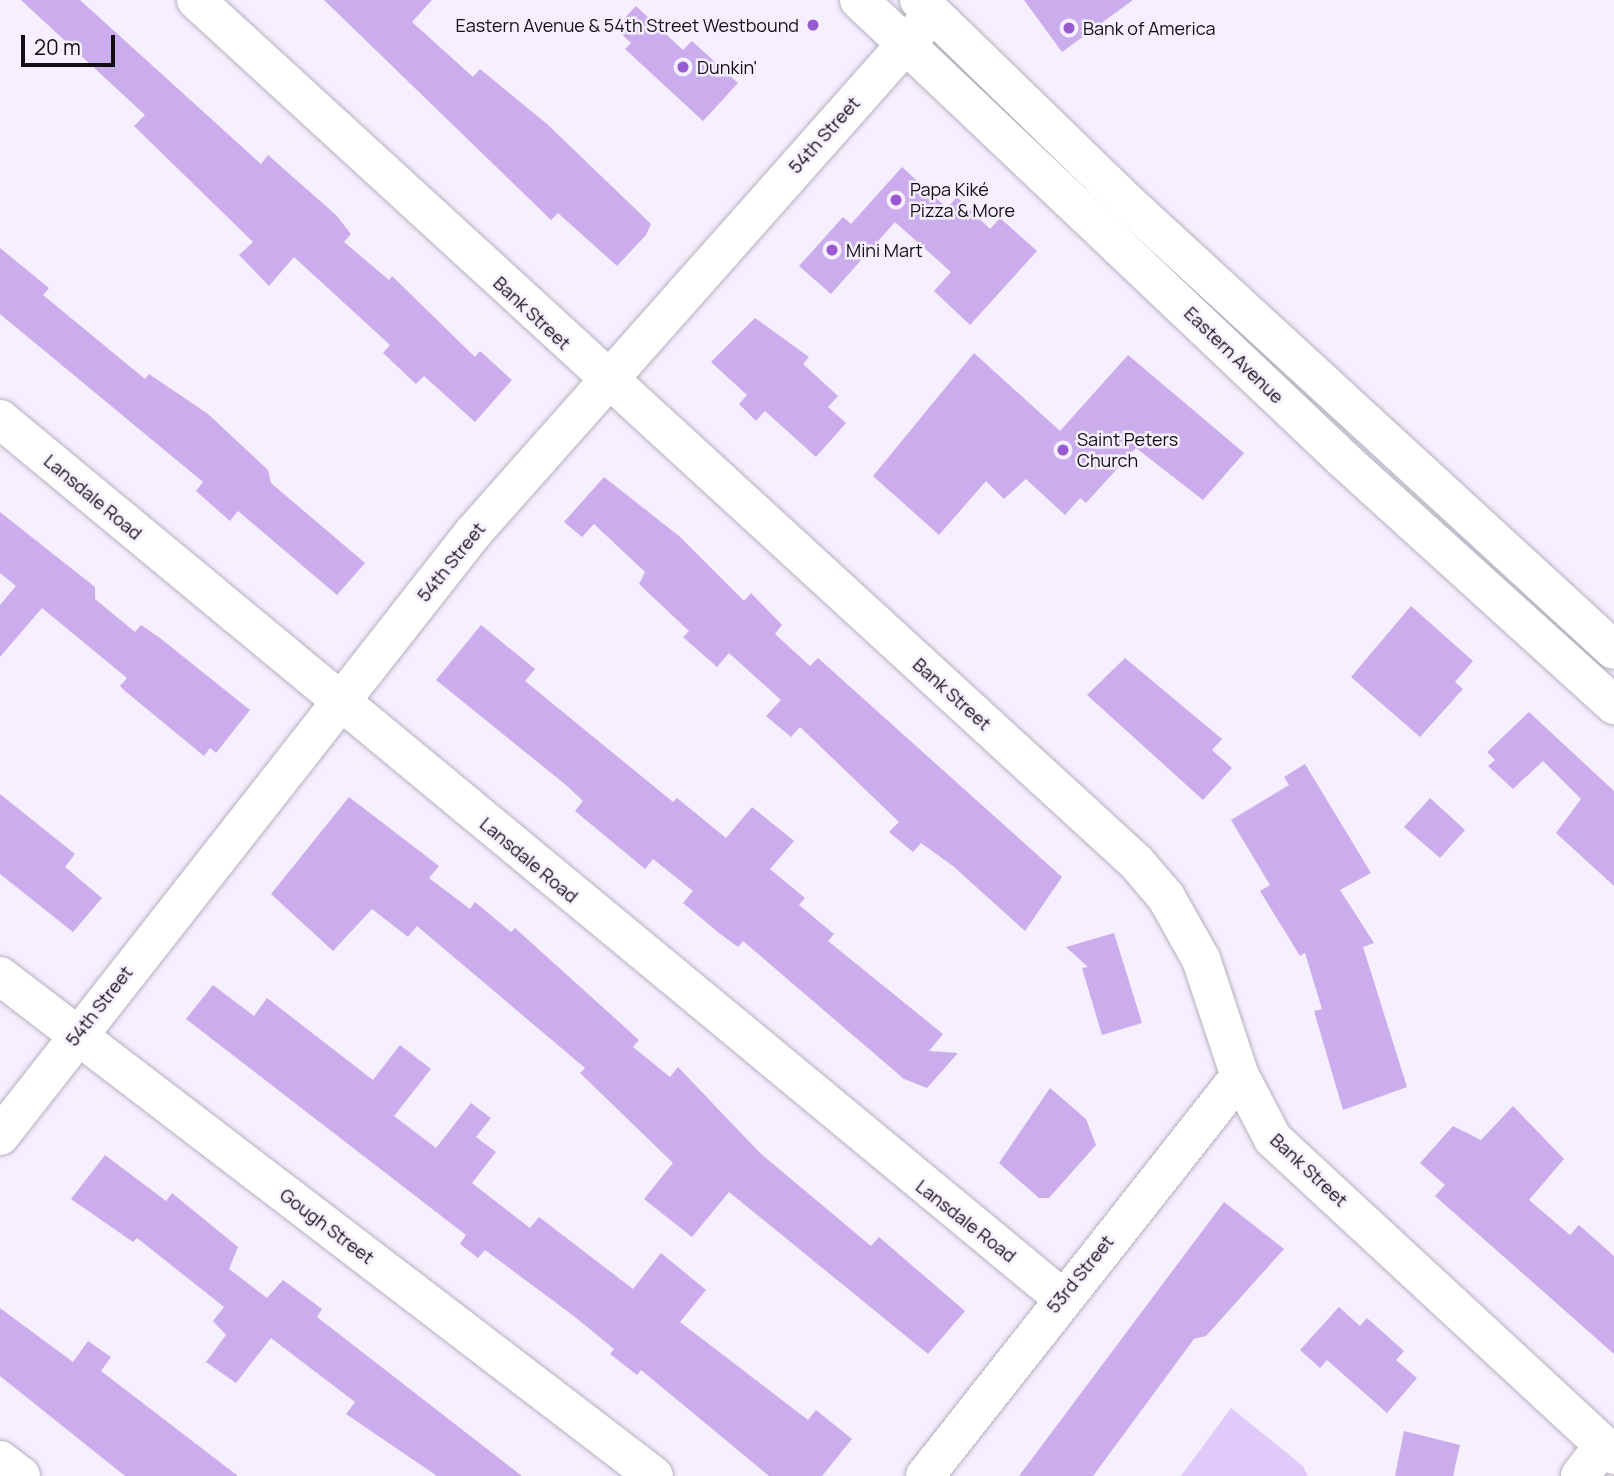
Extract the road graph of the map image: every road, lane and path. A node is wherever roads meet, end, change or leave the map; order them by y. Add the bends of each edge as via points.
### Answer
1 (196, 0) edge
2 (859, 0) edge
3 (926, 4) edge
4 (906, 44) junction
5 (606, 381) junction
6 (0, 418) edge
7 (1578, 617) junction
8 (1614, 631) edge
9 (1614, 650) edge
10 (338, 701) junction
11 (1614, 705) edge
12 (0, 976) edge
13 (76, 1035) junction
14 (1240, 1076) junction
15 (0, 1136) edge
16 (1061, 1297) junction
17 (1609, 1451) edge
18 (0, 1460) edge
19 (21, 1476) edge
20 (654, 1476) edge
21 (925, 1476) edge
22 (1580, 1476) edge

1 - 5 street, Bank Street
2 - 4 street, Eastern Avenue
3 - 4 street, 54th Street
3 - 7 street via 1130,205
4 - 5 street, 54th Street
4 - 11 street, Eastern Avenue
5 - 10 street, 54th Street
5 - 14 street, Bank Street via 1136,862 1166,897 1201,959
6 - 10 street, Lansdale Road
7 - 8 street
7 - 9 street
10 - 13 street, 54th Street
10 - 16 street, Lansdale Road
12 - 13 street, Gough Street
13 - 15 street, 54th Street
13 - 20 street, Gough Street
14 - 16 street, 53rd Street
14 - 17 street, Bank Street via 1273,1139
16 - 21 street, 53rd Street
17 - 22 street
18 - 19 street

